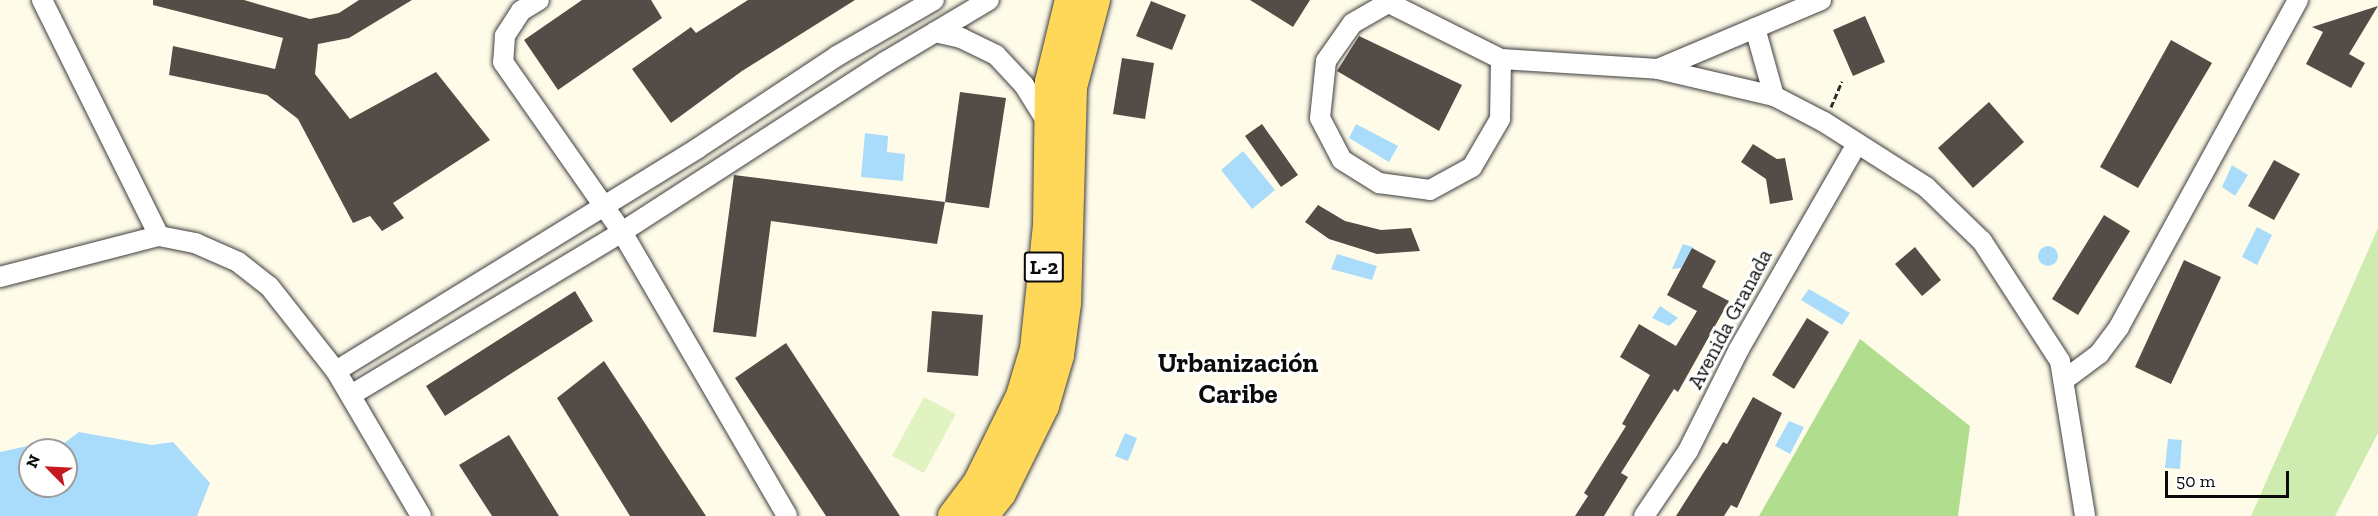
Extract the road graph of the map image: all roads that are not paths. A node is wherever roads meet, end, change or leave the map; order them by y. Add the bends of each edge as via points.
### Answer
1 (42, 0) edge
2 (538, 0) edge
3 (934, 0) edge
4 (989, 0) edge
5 (1070, 0) edge
6 (1095, 0) edge
7 (1821, 0) edge
8 (2298, 0) edge
9 (1385, 2) edge
10 (1755, 28) junction
11 (935, 32) junction
12 (1502, 59) junction
13 (1658, 69) junction
14 (1774, 96) junction
15 (1050, 126) junction
16 (1857, 144) junction
17 (603, 205) junction
18 (622, 232) junction
19 (159, 236) junction
20 (0, 277) edge
21 (336, 371) junction
22 (2064, 380) junction
23 (351, 394) junction
24 (418, 515) edge
25 (787, 516) edge
26 (953, 516) edge
27 (983, 516) edge
28 (1644, 516) edge
29 (2085, 516) edge

1 - 19 street
2 - 17 street via 520,12 505,36 503,62
3 - 17 street via 837,56
4 - 11 street
5 - 15 main road, L-2 via 1050,82
6 - 27 main road, L-2 via 1072,87 1066,303 1059,355 1044,406 1001,493
7 - 10 street
8 - 22 street via 2118,327 2099,354
9 - 12 street
9 - 12 street via 1352,24 1326,61 1320,118 1342,160 1379,183 1431,190 1472,167 1500,119
10 - 13 street
10 - 14 street
11 - 15 street via 961,38 996,55 1024,85
11 - 18 street
12 - 13 street
13 - 14 street
14 - 16 street
15 - 26 main road, L-2 via 1048,226 1035,349 1021,396 978,483
16 - 22 street via 1926,187 1982,241 2060,361
16 - 28 street, Avenida Granada via 1744,340 1688,451
17 - 18 street
17 - 21 street
18 - 23 street
18 - 25 street
19 - 20 street
19 - 21 street via 195,243 238,262 261,280
21 - 23 street
22 - 29 street
23 - 24 street

